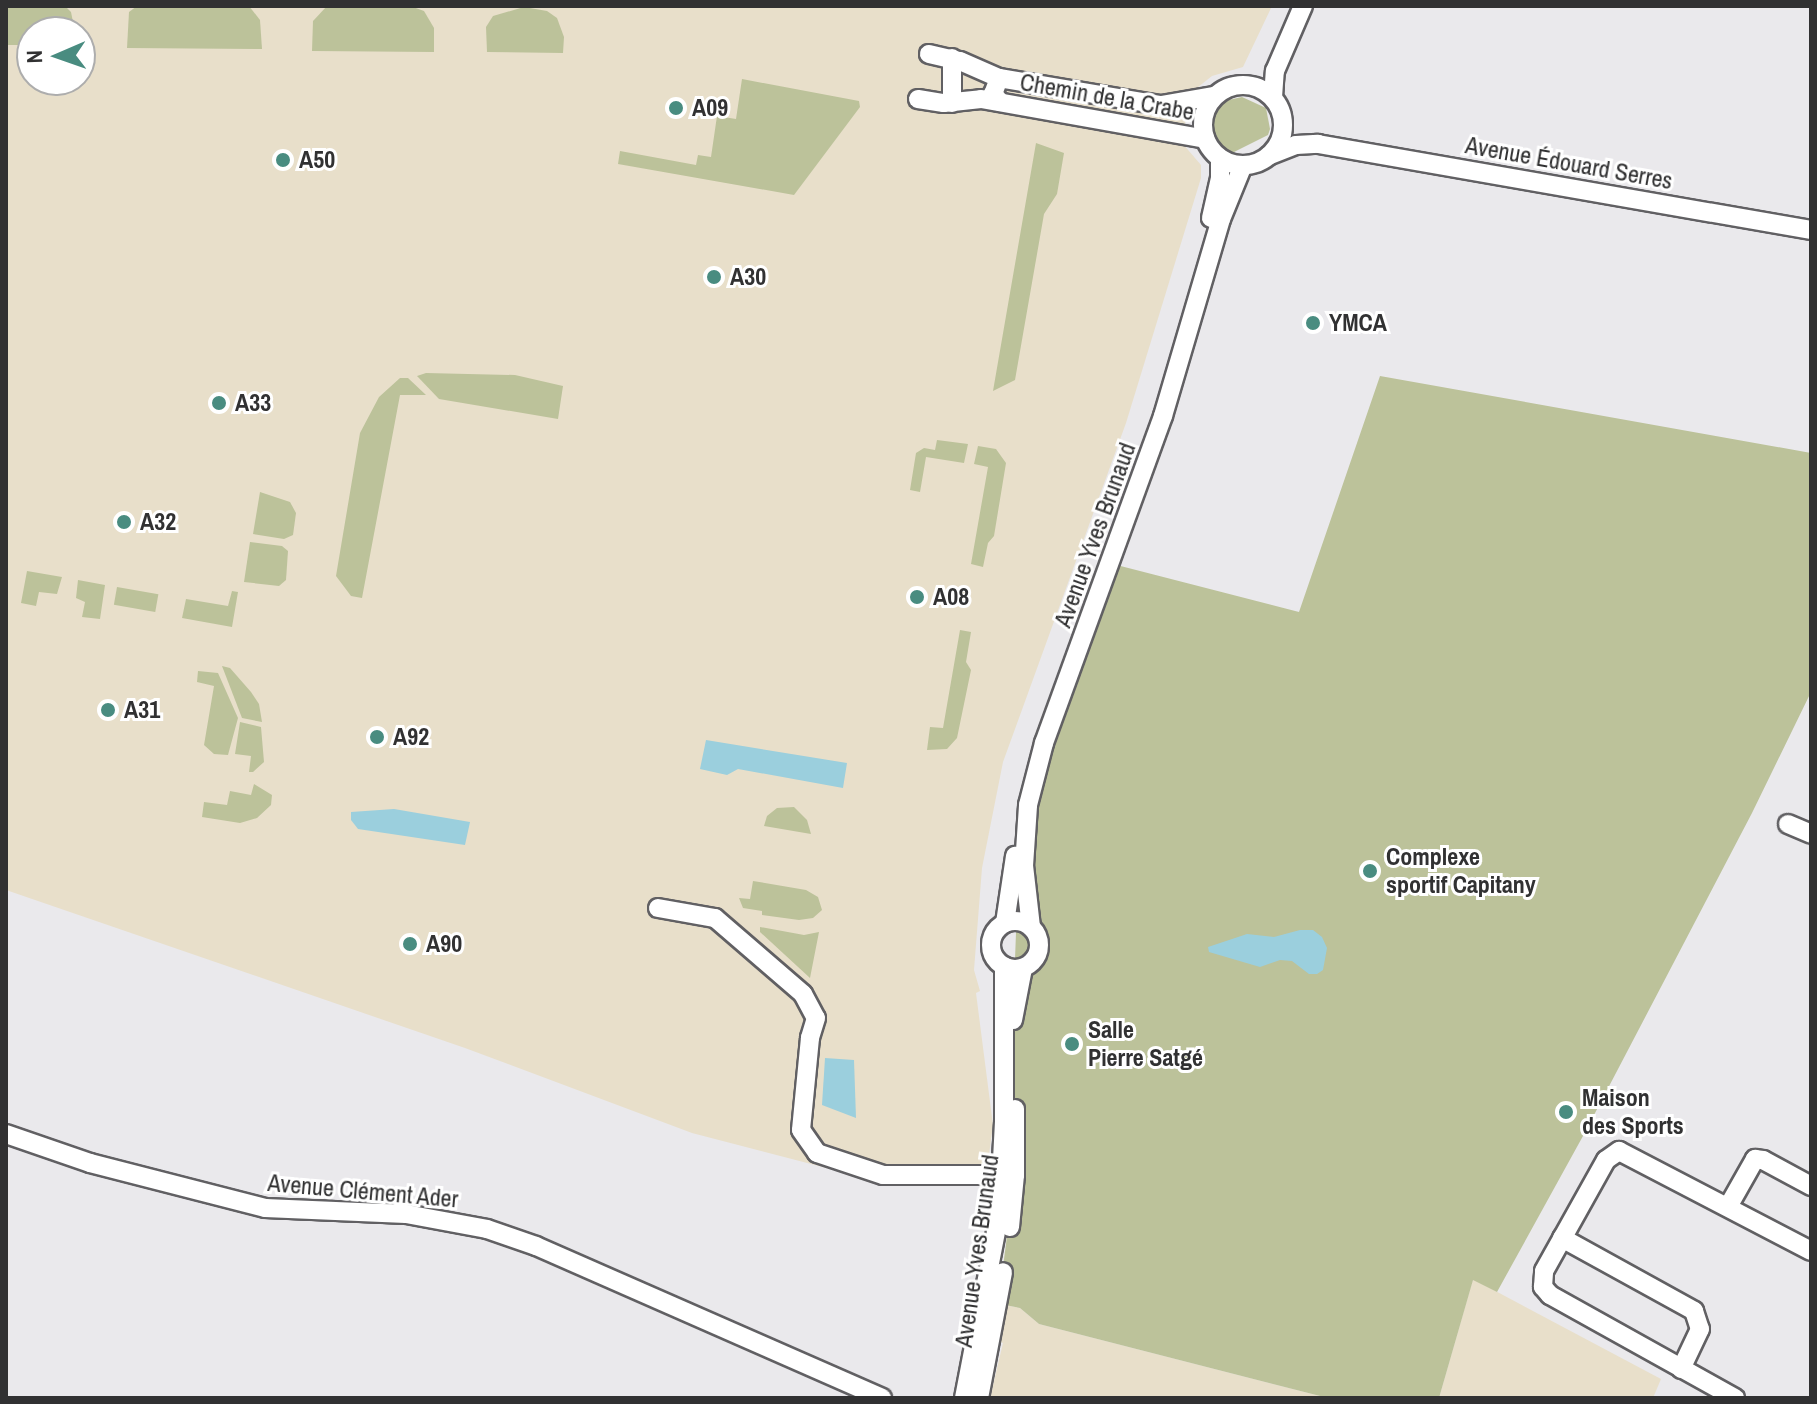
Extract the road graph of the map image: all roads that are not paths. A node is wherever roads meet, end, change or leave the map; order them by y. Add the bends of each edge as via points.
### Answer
1 (1303, 6) edge
2 (1283, 48) junction
3 (929, 54) dead end
4 (952, 58) junction
5 (992, 75) junction
6 (1238, 84) junction
7 (1214, 96) junction
8 (1273, 97) junction
9 (918, 99) dead end
10 (991, 101) junction
11 (952, 103) junction
12 (1282, 117) junction
13 (1205, 139) junction
14 (1318, 144) junction
15 (1270, 155) junction
16 (1220, 158) junction
17 (1243, 165) junction
18 (1811, 230) edge
19 (1788, 824) dead end
20 (1811, 834) edge
21 (658, 908) dead end
22 (1005, 923) junction
23 (1031, 927) junction
24 (1004, 966) junction
25 (1023, 968) junction
26 (6, 1134) edge
27 (1008, 1175) junction
28 (1811, 1186) edge
29 (1729, 1205) junction
30 (1562, 1238) junction
31 (1811, 1251) edge
32 (1681, 1369) junction
33 (882, 1398) edge
34 (964, 1398) edge
35 (979, 1398) edge
36 (1735, 1398) edge

1 - 2 street
2 - 6 street via 1258,74
2 - 8 street
3 - 4 street, Chemin de la Crabe
4 - 5 street, Chemin de la Crabe
4 - 11 street
5 - 7 street, Chemin de la Crabe via 1161,105
5 - 10 street, Chemin de la Crabe
6 - 7 street
6 - 8 street
7 - 13 street via 1203,119
8 - 12 street
9 - 11 street, Chemin de la Crabe
10 - 11 street, Chemin de la Crabe
10 - 13 street, Chemin de la Crabe
12 - 14 street, Avenue Édouard Serres
12 - 15 street via 1278,144
13 - 16 street
14 - 15 street, Avenue Édouard Serres
14 - 18 street, Avenue Édouard Serres
15 - 17 street
16 - 17 street
16 - 22 street, Avenue Yves Brunaud via 1220,178 1179,334 1033,746 1018,810
17 - 23 street, Avenue Yves Brunaud via 1221,219 1163,416 1044,743 1027,820 1024,866
19 - 20 street
21 - 27 street via 715,918 803,994 816,1018 801,1130 817,1153 883,1175
22 - 23 street via 1020,921
22 - 24 street via 995,931 991,946
23 - 25 street via 1039,948
24 - 25 street
24 - 27 street, Avenue Yves Brunaud
25 - 27 street, Avenue Yves Brunaud via 1013,1012
26 - 33 street, Avenue Clément Ader via 90,1163 265,1208 420,1215 487,1229
27 - 34 street, Avenue Yves Brunaud
27 - 35 street, Avenue Yves Brunaud via 1006,1251
28 - 29 street via 1755,1159
29 - 30 street via 1616,1151
29 - 31 street
30 - 32 street via 1542,1277 1547,1292
30 - 32 street via 1694,1311 1699,1336
32 - 36 street

